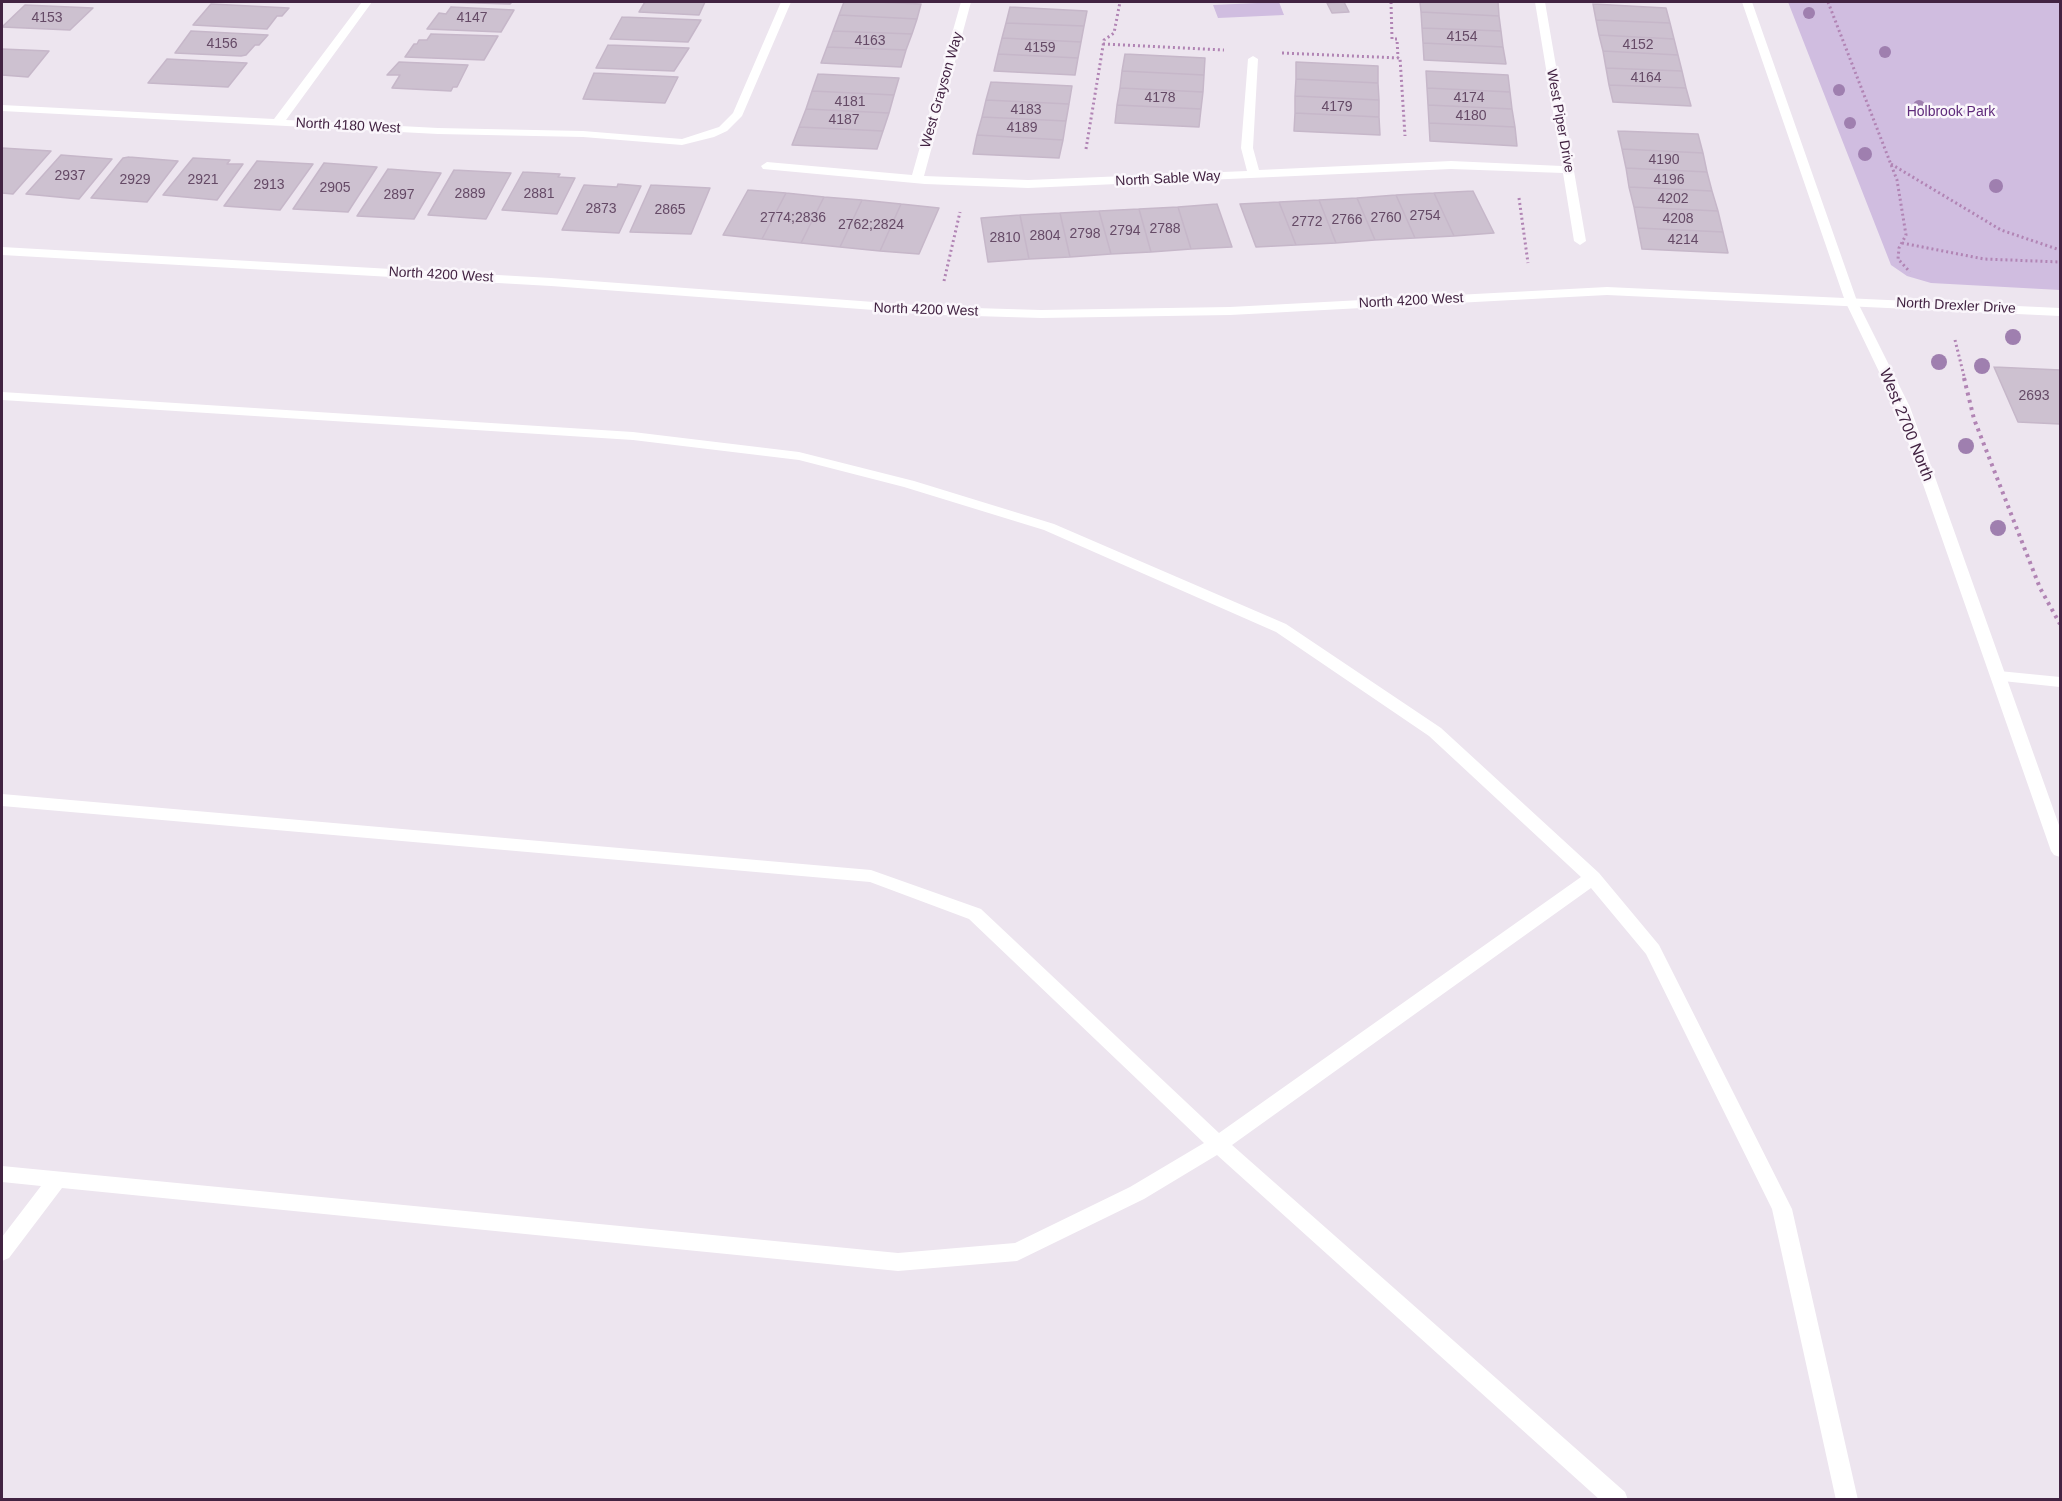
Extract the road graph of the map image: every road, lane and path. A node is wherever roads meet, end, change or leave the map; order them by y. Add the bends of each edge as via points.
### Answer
1 (367, 2) edge
2 (786, 2) edge
3 (966, 2) edge
4 (1120, 2) edge
5 (1391, 2) edge
6 (1540, 2) edge
7 (1747, 2) edge
8 (1828, 2) edge
9 (1398, 58) dead end
10 (1253, 59) dead end
11 (2, 108) edge
12 (278, 122) junction
13 (1085, 156) dead end
14 (1891, 163) junction
15 (767, 166) dead end
16 (1568, 170) junction
17 (1254, 174) junction
18 (917, 179) junction
19 (1518, 192) dead end
20 (962, 204) dead end
21 (1580, 241) dead end
22 (1902, 243) junction
23 (2061, 250) edge
24 (2, 251) edge
25 (2061, 262) edge
26 (1528, 263) dead end
27 (1912, 274) dead end
28 (943, 284) dead end
29 (1851, 301) junction
30 (2061, 312) edge
31 (1953, 332) dead end
32 (2, 396) edge
33 (2061, 624) edge
34 (1999, 676) junction
35 (2061, 682) edge
36 (2, 800) edge
37 (2061, 850) edge
38 (1593, 878) junction
39 (1218, 1144) junction
40 (2, 1174) edge
41 (58, 1179) junction
42 (2, 1252) edge
43 (1617, 1500) edge
44 (1847, 1500) edge

1 - 12 street
2 - 12 street, North 4180 West via 738,114 723,129 694,140 438,132
3 - 18 street, West Grayson Way
4 - 13 path via 1114,33 1104,40
5 - 9 path via 1392,39 1397,39
6 - 16 street, West Piper Drive
7 - 29 street, West 2700 North
8 - 14 path
10 - 17 street via 1247,148
11 - 12 street, North 4180 West
14 - 22 path via 1906,235
14 - 23 path via 2001,230
15 - 18 street, North Sable Way
16 - 17 street, North Sable Way via 1451,165
16 - 21 street, West Piper Drive
17 - 18 street, North Sable Way via 1071,184
19 - 26 path
20 - 28 path
22 - 25 path via 1984,259
22 - 27 path via 1898,259
24 - 29 street, North 4200 West via 551,282 964,312 1230,311 1607,291
29 - 30 street, North Drexler Drive
29 - 34 street, West 2700 North via 1903,407
31 - 33 path via 1974,419 2040,588
32 - 38 street via 633,436 799,456 931,490 1049,527 1281,628 1435,732
34 - 35 street
34 - 37 street, West 2700 North
36 - 39 street via 871,876 975,914
38 - 39 street
38 - 44 street via 1653,950 1782,1209
39 - 41 street via 1137,1193 1017,1252 898,1262
39 - 43 street
40 - 41 street
41 - 42 street

